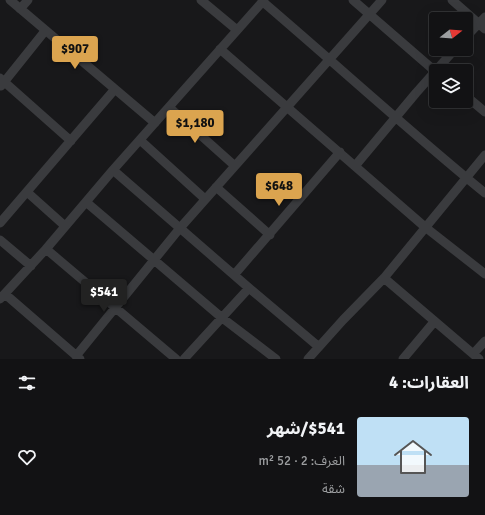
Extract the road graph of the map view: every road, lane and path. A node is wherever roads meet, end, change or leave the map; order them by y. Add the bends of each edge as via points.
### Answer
1 (10, 0) edge
2 (28, 0) edge
3 (201, 0) edge
4 (353, 0) edge
5 (382, 0) edge
6 (452, 0) edge
7 (263, 1) edge
8 (20, 9) junction
9 (369, 14) junction
10 (483, 23) edge
11 (237, 30) junction
12 (45, 31) junction
13 (473, 31) edge
14 (220, 49) junction
15 (450, 56) edge
16 (329, 59) junction
17 (443, 64) edge
18 (429, 66) edge
19 (429, 80) edge
20 (1, 82) edge
21 (114, 89) junction
22 (473, 102) edge
23 (169, 107) junction
24 (287, 107) junction
25 (485, 112) edge
26 (394, 118) junction
27 (155, 123) junction
28 (140, 140) junction
29 (71, 141) junction
30 (340, 152) junction
31 (485, 155) edge
32 (235, 166) junction
33 (355, 166) junction
34 (113, 170) junction
35 (467, 178) junction
36 (216, 187) junction
37 (27, 192) junction
38 (485, 193) edge
39 (205, 199) junction
40 (86, 202) junction
41 (0, 223) edge
42 (65, 226) junction
43 (425, 226) junction
44 (180, 228) junction
45 (270, 234) junction
46 (0, 240) edge
47 (46, 249) junction
48 (153, 260) junction
49 (31, 266) junction
50 (485, 274) edge
51 (234, 275) junction
52 (384, 278) junction
53 (249, 288) junction
54 (2, 296) edge
55 (115, 308) junction
56 (222, 317) junction
57 (434, 322) junction
58 (485, 341) edge
59 (319, 347) junction
60 (78, 357) edge
61 (476, 357) edge
62 (176, 359) edge
63 (184, 359) edge
64 (276, 359) edge
65 (308, 359) edge
66 (403, 359) edge

1 - 8 street
2 - 8 street
3 - 11 street
4 - 9 street
5 - 9 street
6 - 10 street
7 - 11 street
7 - 16 street
8 - 12 street
9 - 16 street
9 - 18 street
10 - 13 street
11 - 14 street
12 - 20 street
12 - 21 street
14 - 23 street
14 - 24 street
15 - 17 street
16 - 24 street
16 - 26 street
19 - 26 street
20 - 29 street
21 - 27 street
21 - 29 street
22 - 25 street
23 - 27 street
23 - 32 street
24 - 30 street
24 - 32 street
26 - 33 street
26 - 35 street
27 - 28 street
28 - 34 street
28 - 39 street
29 - 37 street
30 - 33 street
30 - 45 street
31 - 35 street
32 - 36 street
33 - 43 street
34 - 40 street
34 - 44 street
35 - 38 street
35 - 43 street
36 - 39 street
36 - 45 street
37 - 41 street
37 - 42 street
39 - 44 street
40 - 42 street
40 - 48 street
42 - 47 street
43 - 50 street
43 - 52 street
44 - 48 street
44 - 51 street
45 - 51 street
46 - 49 street
47 - 49 street
47 - 55 street
48 - 55 street
48 - 56 street
49 - 54 street
51 - 53 street
52 - 57 street
52 - 59 street
53 - 56 street
53 - 59 street
54 - 60 street
55 - 60 street
55 - 62 street
56 - 63 street
56 - 64 street
57 - 61 street
57 - 66 street
58 - 61 street
59 - 65 street

